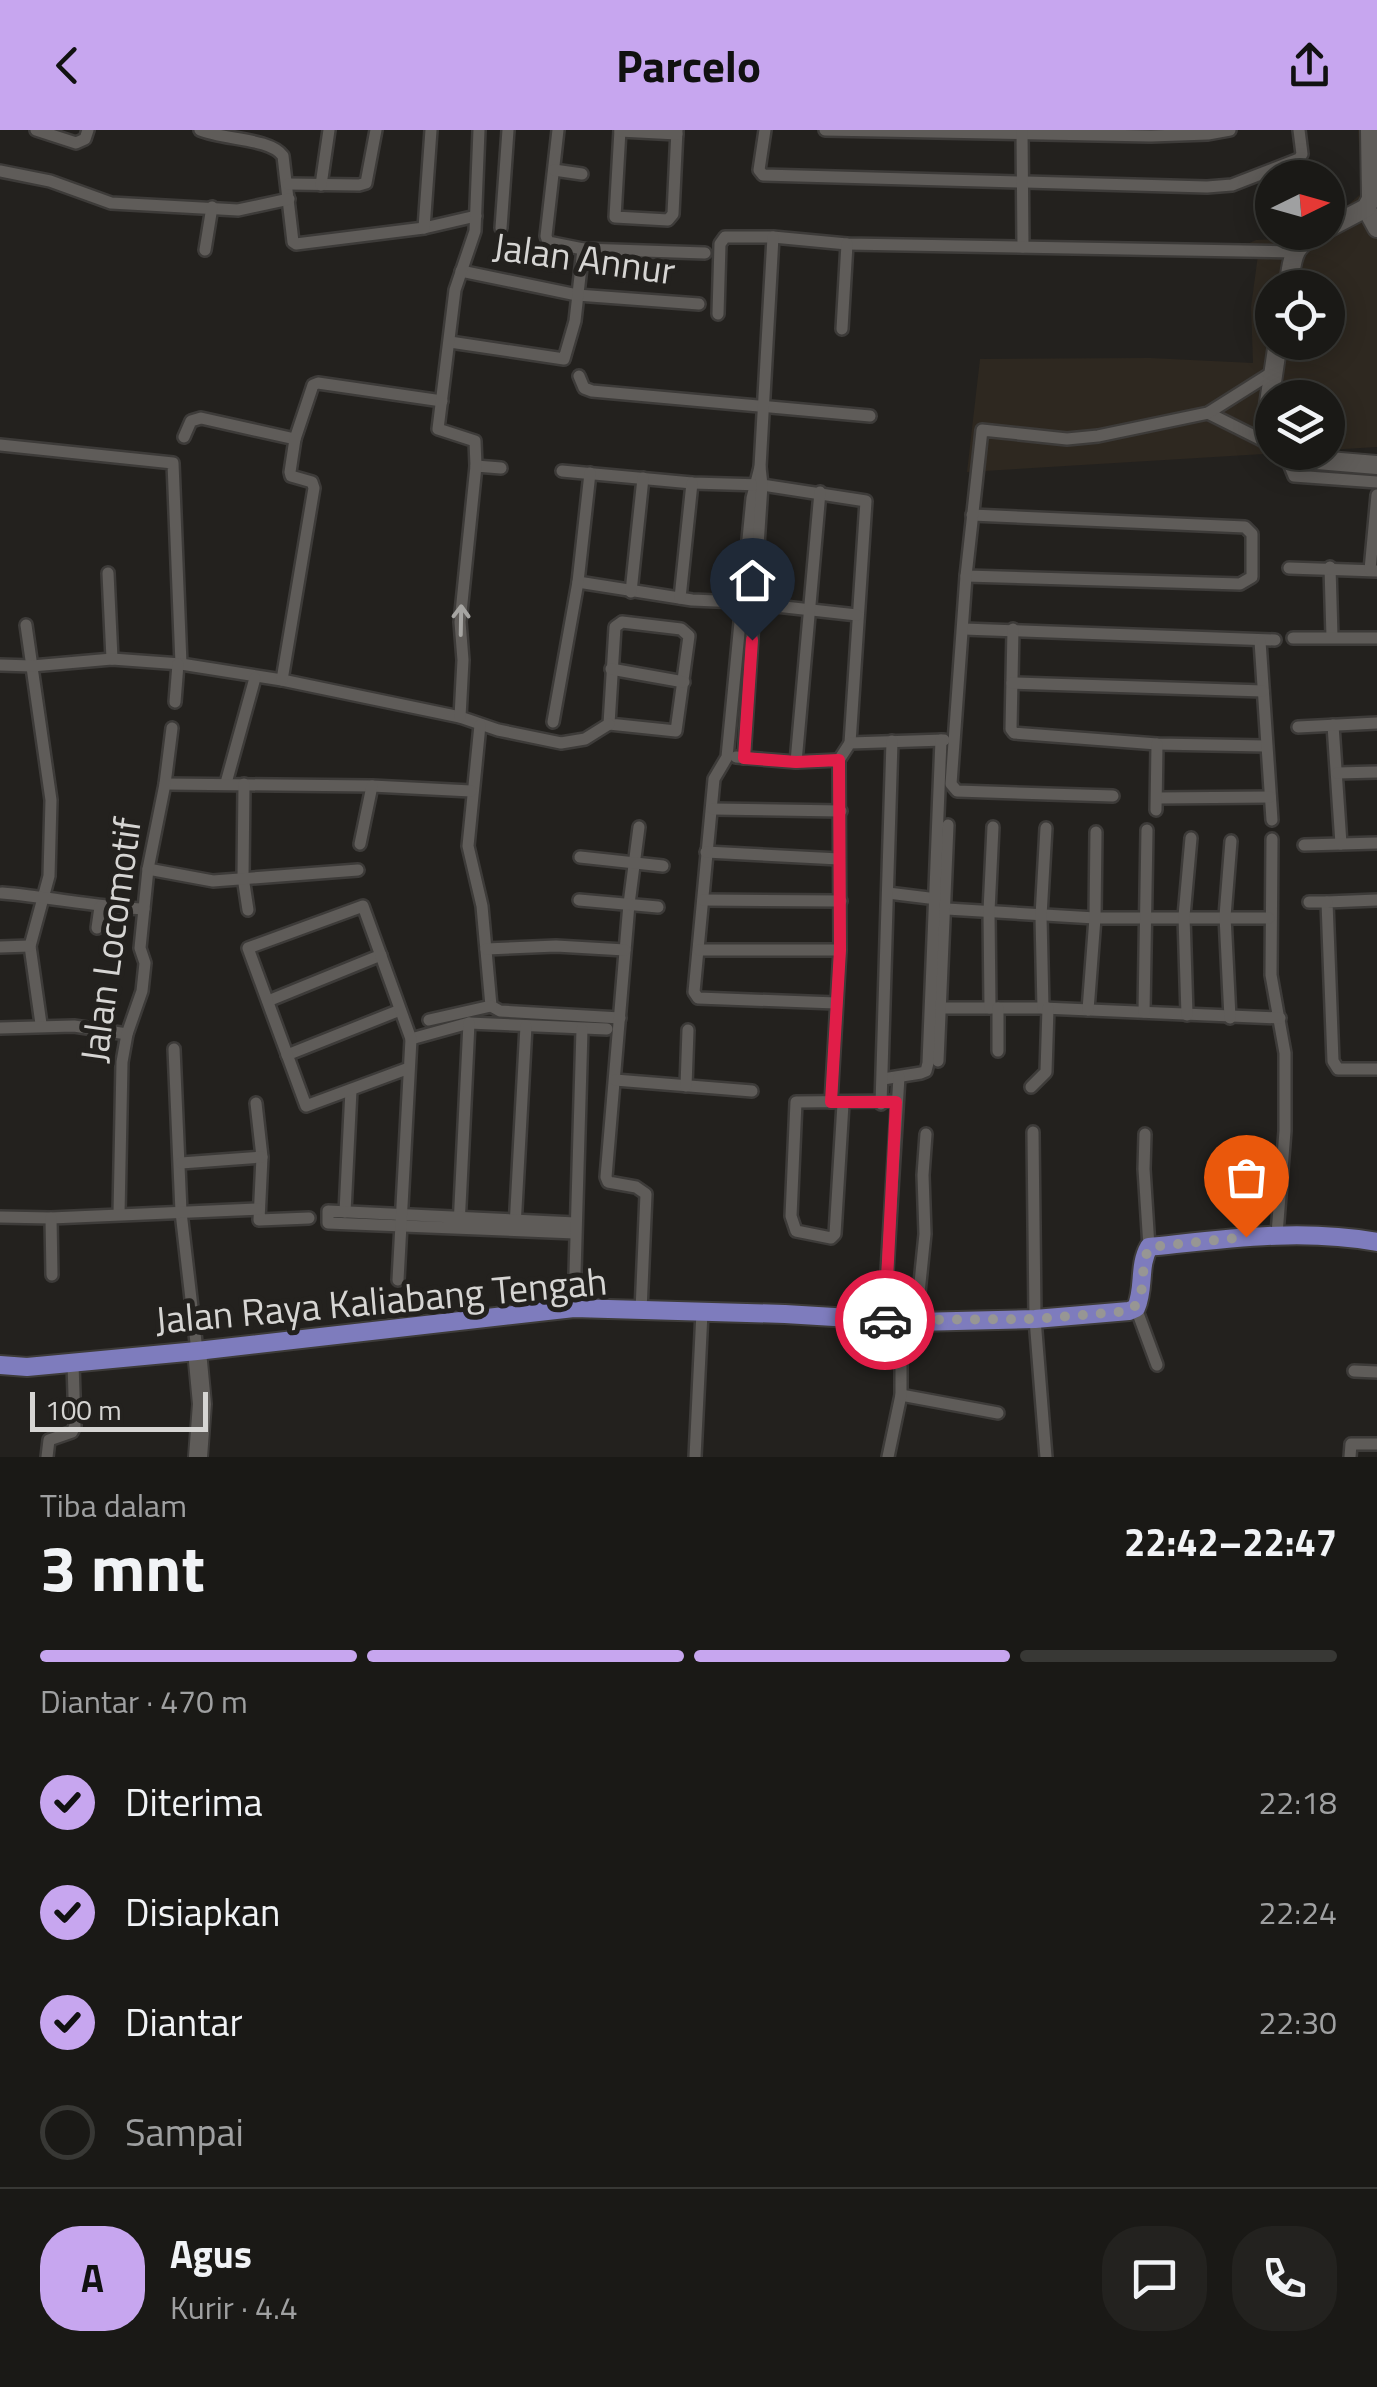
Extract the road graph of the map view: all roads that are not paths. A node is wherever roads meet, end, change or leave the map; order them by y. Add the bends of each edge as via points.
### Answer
1 (36, 130) edge
2 (88, 130) edge
3 (200, 130) edge
4 (329, 130) edge
5 (376, 130) edge
6 (430, 130) edge
7 (479, 130) edge
8 (508, 130) edge
9 (558, 130) edge
10 (620, 130) edge
11 (765, 130) edge
12 (824, 130) edge
13 (1230, 130) edge
14 (1298, 130) edge
15 (1370, 130) edge
16 (1022, 131) edge
17 (677, 132) edge
18 (229, 134) edge
19 (0, 170) edge
20 (554, 170) junction
21 (582, 174) dead end
22 (1022, 183) junction
23 (288, 184) junction
24 (321, 185) junction
25 (289, 199) junction
26 (1371, 201) edge
27 (212, 207) junction
28 (476, 216) junction
29 (1345, 217) edge
30 (424, 228) junction
31 (502, 228) dead end
32 (1377, 228) edge
33 (773, 237) junction
34 (847, 244) junction
35 (1023, 247) junction
36 (583, 249) junction
37 (204, 250) dead end
38 (1294, 252) joint
39 (705, 253) dead end
40 (1291, 270) edge
41 (460, 272) junction
42 (577, 295) junction
43 (699, 304) dead end
44 (718, 314) dead end
45 (842, 329) dead end
46 (450, 342) junction
47 (1275, 360) edge
48 (1273, 372) junction
49 (579, 376) dead end
50 (1272, 380) edge
51 (442, 401) junction
52 (764, 406) junction
53 (1208, 413) junction
54 (870, 416) dead end
55 (184, 437) dead end
56 (1255, 437) edge
57 (295, 439) junction
58 (0, 445) edge
59 (1345, 460) edge
60 (1377, 465) edge
61 (476, 466) junction
62 (501, 468) dead end
63 (1290, 470) edge
64 (562, 471) dead end
65 (590, 473) junction
66 (643, 478) junction
67 (692, 482) junction
68 (1377, 482) edge
69 (758, 484) junction
70 (820, 492) junction
71 (1377, 495) edge
72 (972, 515) junction
73 (1330, 567) junction
74 (1290, 568) dead end
75 (1374, 570) edge
76 (108, 573) dead end
77 (966, 576) junction
78 (578, 582) junction
79 (631, 592) junction
80 (680, 598) junction
81 (747, 603) junction
82 (808, 611) junction
83 (857, 615) junction
84 (26, 625) dead end
85 (964, 628) junction
86 (1013, 630) junction
87 (1332, 637) junction
88 (1293, 638) dead end
89 (1377, 638) edge
90 (1275, 640) dead end
91 (1260, 641) junction
92 (112, 659) junction
93 (0, 664) edge
94 (180, 664) junction
95 (32, 666) junction
96 (611, 669) junction
97 (255, 678) junction
98 (282, 680) junction
99 (684, 682) junction
100 (1012, 683) junction
101 (1263, 690) junction
102 (175, 702) dead end
103 (460, 717) junction
104 (553, 722) dead end
105 (1377, 723) edge
106 (609, 724) junction
107 (480, 725) junction
108 (1334, 725) junction
109 (1298, 727) dead end
110 (172, 728) dead end
111 (892, 741) junction
112 (947, 741) junction
113 (850, 743) junction
114 (1157, 744) junction
115 (1265, 746) junction
116 (726, 757) junction
117 (744, 758) junction
118 (839, 760) junction
119 (796, 762) junction
120 (1377, 772) edge
121 (1337, 774) junction
122 (226, 783) junction
123 (165, 784) junction
124 (244, 784) junction
125 (372, 786) junction
126 (471, 792) junction
127 (1113, 796) dead end
128 (1270, 798) junction
129 (713, 809) junction
130 (841, 812) junction
131 (1272, 820) dead end
132 (948, 826) dead end
133 (639, 827) dead end
134 (992, 827) dead end
135 (1046, 828) dead end
136 (1146, 830) dead end
137 (1096, 832) dead end
138 (1192, 838) dead end
139 (1272, 839) dead end
140 (1231, 842) dead end
141 (1377, 842) edge
142 (360, 844) dead end
143 (1341, 844) junction
144 (1304, 845) dead end
145 (706, 852) junction
146 (580, 858) dead end
147 (839, 859) junction
148 (634, 862) junction
149 (663, 866) dead end
150 (148, 869) junction
151 (358, 870) dead end
152 (243, 877) junction
153 (2, 893) edge
154 (888, 893) junction
155 (45, 896) junction
156 (936, 899) junction
157 (579, 900) dead end
158 (702, 900) junction
159 (1377, 900) edge
160 (841, 901) junction
161 (1309, 902) dead end
162 (1330, 902) junction
163 (629, 904) junction
164 (100, 907) junction
165 (658, 907) dead end
166 (144, 909) junction
167 (947, 909) junction
168 (248, 910) dead end
169 (988, 912) junction
170 (1041, 916) junction
171 (1184, 916) junction
172 (1225, 916) junction
173 (1144, 917) junction
174 (1095, 918) junction
175 (1269, 918) junction
176 (98, 928) dead end
177 (30, 946) junction
178 (0, 947) edge
179 (486, 949) junction
180 (625, 950) junction
181 (699, 950) junction
182 (840, 950) junction
183 (381, 956) junction
184 (268, 1000) junction
185 (836, 1002) junction
186 (491, 1006) junction
187 (942, 1008) junction
188 (994, 1008) junction
189 (1046, 1008) junction
190 (400, 1010) junction
191 (1088, 1010) junction
192 (1144, 1012) junction
193 (1187, 1016) junction
194 (620, 1018) junction
195 (1230, 1018) junction
196 (1280, 1018) junction
197 (428, 1020) dead end
198 (469, 1023) junction
199 (41, 1024) junction
200 (526, 1026) junction
201 (0, 1028) edge
202 (582, 1029) junction
203 (607, 1029) dead end
204 (688, 1030) dead end
205 (127, 1034) junction
206 (411, 1039) junction
207 (174, 1049) dead end
208 (998, 1051) dead end
209 (288, 1055) junction
210 (938, 1060) dead end
211 (409, 1068) junction
212 (1377, 1069) edge
213 (899, 1077) junction
214 (883, 1079) junction
215 (615, 1080) junction
216 (686, 1086) junction
217 (1031, 1087) dead end
218 (351, 1090) junction
219 (752, 1091) dead end
220 (896, 1102) junction
221 (256, 1103) dead end
222 (837, 1103) junction
223 (881, 1104) junction
224 (1033, 1132) dead end
225 (926, 1134) dead end
226 (1145, 1134) dead end
227 (262, 1156) junction
228 (181, 1163) junction
229 (259, 1208) junction
230 (180, 1212) junction
231 (345, 1212) junction
232 (119, 1214) junction
233 (0, 1217) edge
234 (51, 1218) junction
235 (309, 1218) dead end
236 (402, 1222) junction
237 (459, 1225) junction
238 (515, 1226) junction
239 (575, 1228) junction
240 (1278, 1234) junction
241 (1377, 1242) edge
242 (1150, 1247) junction
243 (52, 1274) dead end
244 (398, 1280) dead end
245 (574, 1308) junction
246 (1136, 1308) junction
247 (641, 1310) junction
248 (702, 1312) junction
249 (1036, 1319) junction
250 (900, 1321) junction
251 (197, 1352) junction
252 (73, 1363) junction
253 (0, 1365) edge
254 (1157, 1365) dead end
255 (1354, 1371) dead end
256 (1377, 1372) edge
257 (901, 1395) junction
258 (998, 1413) dead end
259 (1377, 1444) edge
260 (47, 1457) edge
261 (198, 1457) edge
262 (696, 1457) edge
263 (888, 1457) edge
264 (1046, 1457) edge
265 (1350, 1457) edge

1 - 2 street via 81,143
3 - 18 street
4 - 24 street
5 - 24 street via 366,183
6 - 30 street
7 - 28 street
8 - 31 street
9 - 20 street
10 - 17 street
10 - 17 street via 618,219 668,220 674,214
11 - 22 street via 759,170 764,175
12 - 16 street
13 - 16 street via 1151,136
14 - 22 street via 1299,159 1232,185
15 - 26 street
16 - 22 street
18 - 23 street via 278,149
19 - 27 street via 111,203
20 - 21 street
20 - 36 street via 547,239
22 - 35 street
23 - 24 street
23 - 25 street
25 - 27 street via 254,209
25 - 30 street via 296,244
26 - 29 street
26 - 32 street
27 - 37 street
28 - 30 street
28 - 41 street
33 - 34 street
33 - 44 street via 725,238 720,244
33 - 52 street
34 - 35 street
34 - 45 street
35 - 38 street
36 - 39 street
36 - 42 street
38 - 40 street
41 - 42 street, Jalan Annur
41 - 46 street
42 - 43 street, Jalan Annur
42 - 46 street via 564,359
46 - 51 street
47 - 48 street
48 - 50 street
48 - 53 street
49 - 52 street via 587,390
51 - 57 street via 314,384
51 - 61 street via 438,431 472,437
52 - 54 street
52 - 69 street
53 - 56 street
53 - 72 street via 1067,440 982,430
55 - 57 street via 191,421 201,418
57 - 98 street via 291,476 314,488
58 - 94 street via 173,462
59 - 60 street
61 - 62 street
103 -> 61 street via 460,622
63 - 68 street via 1294,476
64 - 65 street
65 - 66 street
65 - 78 street
66 - 67 street
66 - 79 street
67 - 69 street
67 - 80 street
69 - 70 street
69 - 81 street
70 - 82 street
70 - 83 street via 868,505
71 - 75 street
72 - 77 street
72 - 77 street via 1245,527 1252,534 1252,578 1240,584
73 - 74 street
73 - 75 street
73 - 87 street
76 - 92 street
77 - 85 street
78 - 79 street
78 - 104 street
79 - 80 street
80 - 81 street
81 - 82 street
81 - 116 street
81 - 117 street
82 - 83 street
82 - 119 street
83 - 113 street
84 - 95 street
85 - 86 street
85 - 112 street
86 - 91 street
86 - 100 street
87 - 88 street
87 - 89 street
90 - 91 street
91 - 101 street
92 - 94 street
92 - 95 street
93 - 95 street
94 - 97 street
94 - 102 street
95 - 155 street via 51,800
96 - 99 street
96 - 99 street via 616,624 681,629 690,640
96 - 106 street
97 - 98 street
97 - 122 street
98 - 103 street
99 - 106 street via 676,731
100 - 101 street
100 - 114 street via 1014,732
101 - 115 street
103 - 107 street
105 - 108 street
106 - 107 street via 573,743
107 - 126 street
108 - 109 street
108 - 121 street
110 - 123 street
111 - 112 street
111 - 113 street
111 - 154 street
112 - 127 street via 957,791
112 - 156 street
113 - 118 street
114 - 115 street
114 - 128 street via 1156,804
115 - 128 street
116 - 117 street
116 - 129 street via 714,779
117 - 119 street
118 - 119 street
118 - 130 street
120 - 121 street
121 - 143 street
122 - 123 street, Jalan Locomotif
122 - 124 street, Jalan Locomotif
123 - 150 street, Jalan Locomotif
124 - 125 street, Jalan Locomotif
124 - 152 street
125 - 126 street, Jalan Locomotif
125 - 142 street
126 - 179 street via 468,846
128 - 131 street
129 - 130 street
129 - 145 street
130 - 147 street
132 - 167 street
133 - 148 street
134 - 169 street
135 - 170 street
136 - 173 street
137 - 174 street
138 - 171 street
139 - 175 street
140 - 172 street
141 - 143 street
143 - 144 street
145 - 147 street
145 - 158 street
146 - 148 street
147 - 160 street
148 - 149 street
148 - 163 street
150 - 152 street via 213,880
150 - 166 street, Jalan Locomotif
151 - 152 street
152 - 168 street
153 - 155 street
154 - 156 street
154 - 214 street
155 - 164 street
155 - 177 street
156 - 213 street via 928,1063 926,1071
157 - 163 street
158 - 160 street
158 - 181 street
159 - 162 street
160 - 182 street
161 - 162 street
162 - 212 street via 1334,1065
163 - 165 street
163 - 180 street
164 - 166 street
164 - 176 street
166 - 205 street, Jalan Locomotif via 142,991
167 - 169 street
167 - 187 street
169 - 170 street
169 - 188 street
170 - 174 street
170 - 189 street
171 - 172 street
171 - 173 street
171 - 193 street
172 - 175 street
172 - 195 street
173 - 174 street
173 - 192 street
174 - 191 street
175 - 196 street via 1270,976
177 - 178 street
177 - 199 street
179 - 180 street
179 - 186 street
180 - 194 street
181 - 182 street
181 - 185 street via 698,998
182 - 185 street
183 - 184 street
183 - 184 street via 363,906 248,948
183 - 190 street
184 - 209 street
185 - 222 street
186 - 194 street
186 - 197 street
187 - 188 street
187 - 210 street
188 - 189 street
188 - 208 street
189 - 191 street
189 - 217 street via 1046,1072
190 - 206 street
190 - 209 street
191 - 192 street
192 - 193 street
193 - 195 street
194 - 215 street
195 - 196 street
196 - 240 street via 1286,1131
198 - 200 street
198 - 206 street
198 - 237 street
199 - 201 street
199 - 205 street
200 - 202 street
200 - 238 street
202 - 203 street
202 - 239 street
204 - 216 street
205 - 232 street, Jalan Locomotif
206 - 211 street
207 - 228 street
209 - 218 street via 306,1106
211 - 218 street
211 - 236 street
213 - 214 street
213 - 220 street
214 - 223 street
215 - 216 street
215 - 247 street via 606,1178 646,1194
216 - 219 street
218 - 231 street
220 - 223 street
220 - 250 street
221 - 227 street
222 - 222 street via 794,1105 791,1222 796,1231 832,1238
222 - 223 street
224 - 249 street
225 - 250 street via 925,1234
226 - 242 street
227 - 228 street
227 - 229 street
228 - 230 street
229 - 230 street
229 - 235 street via 262,1220
230 - 232 street
230 - 251 street
231 - 236 street
231 - 236 street via 328,1211 328,1223
232 - 234 street
233 - 234 street
234 - 243 street
236 - 237 street
236 - 244 street
237 - 238 street
238 - 239 street
239 - 245 street
240 - 241 main road
240 - 242 main road
242 - 246 main road
245 - 247 main road, Jalan Raya Kaliabang Tengah
245 - 251 main road, Jalan Raya Kaliabang Tengah
246 - 249 main road, Jalan Raya Kaliabang Tengah
246 - 254 street
247 - 248 main road, Jalan Raya Kaliabang Tengah
248 - 250 main road, Jalan Raya Kaliabang Tengah
248 - 262 street
249 - 250 main road, Jalan Raya Kaliabang Tengah
249 - 264 street
250 - 257 street
251 - 252 main road, Jalan Raya Kaliabang Tengah
251 - 261 street
252 - 253 main road, Jalan Raya Kaliabang Tengah
252 - 260 street via 75,1426 48,1440
255 - 256 street
257 - 258 street
257 - 263 street
259 - 265 street via 1351,1444

